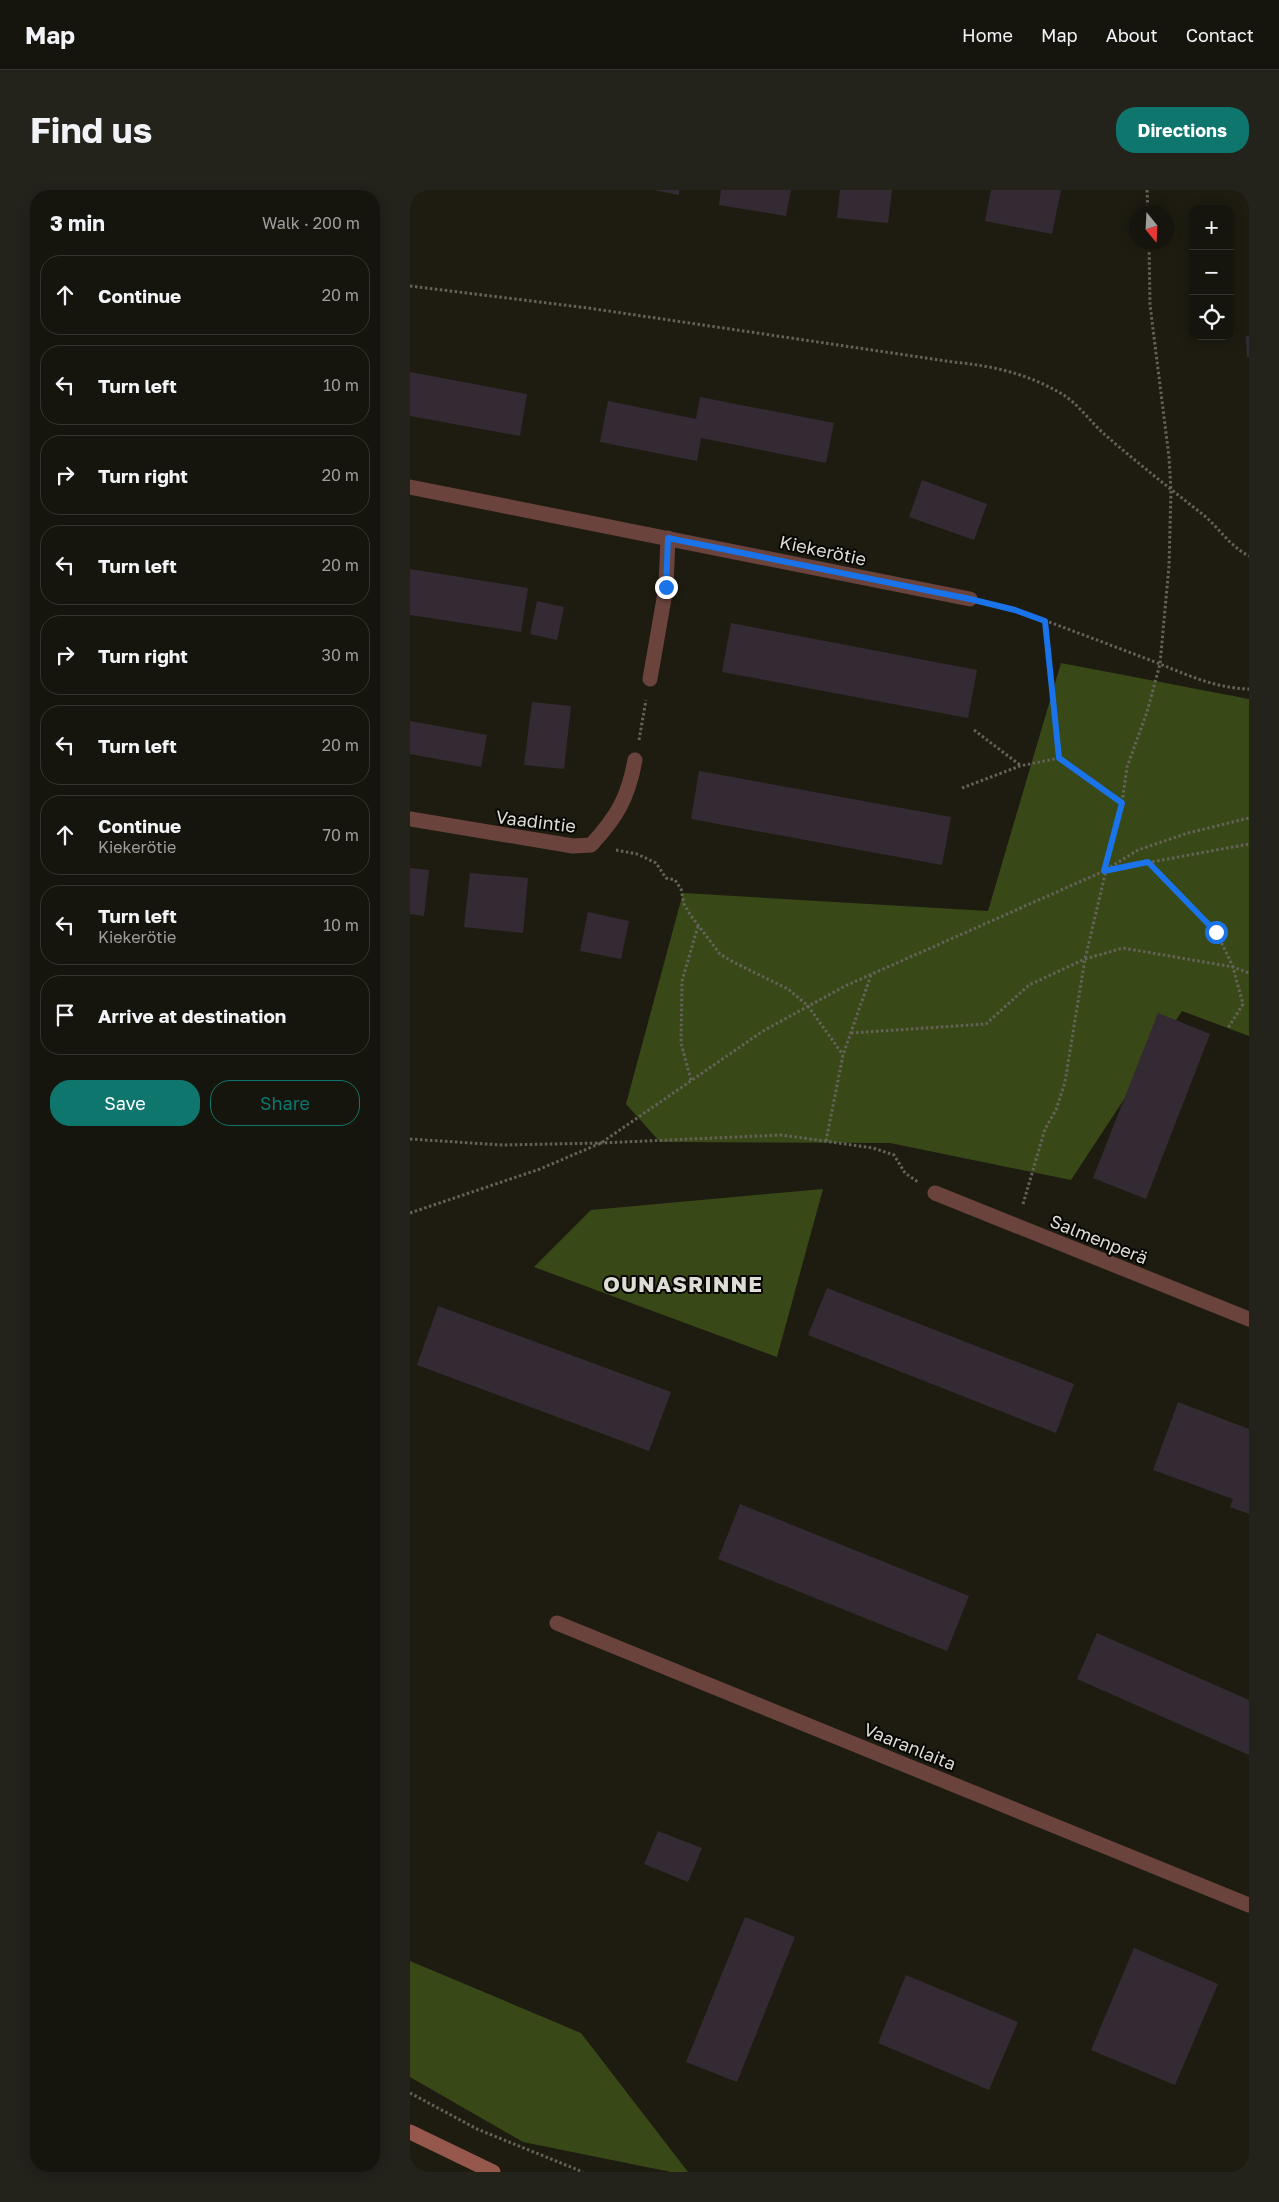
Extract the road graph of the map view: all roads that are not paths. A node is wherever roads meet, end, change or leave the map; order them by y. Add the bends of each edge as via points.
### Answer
1 (410, 487) edge
2 (668, 538) junction
3 (970, 599) road end
4 (650, 679) road end
5 (635, 760) road end
6 (410, 819) edge
7 (935, 1193) road end
8 (1249, 1319) edge
9 (557, 1623) dead end
10 (1249, 1904) edge
11 (410, 2132) edge
12 (493, 2172) edge

1 - 2 street, Kiekerötie
2 - 3 street, Kiekerötie
2 - 4 street via 666,587
5 - 6 street, Vaadintie via 624,800 610,825 590,845 573,846
7 - 8 street, Salmenperä
9 - 10 street, Vaaranlaita
11 - 12 street

